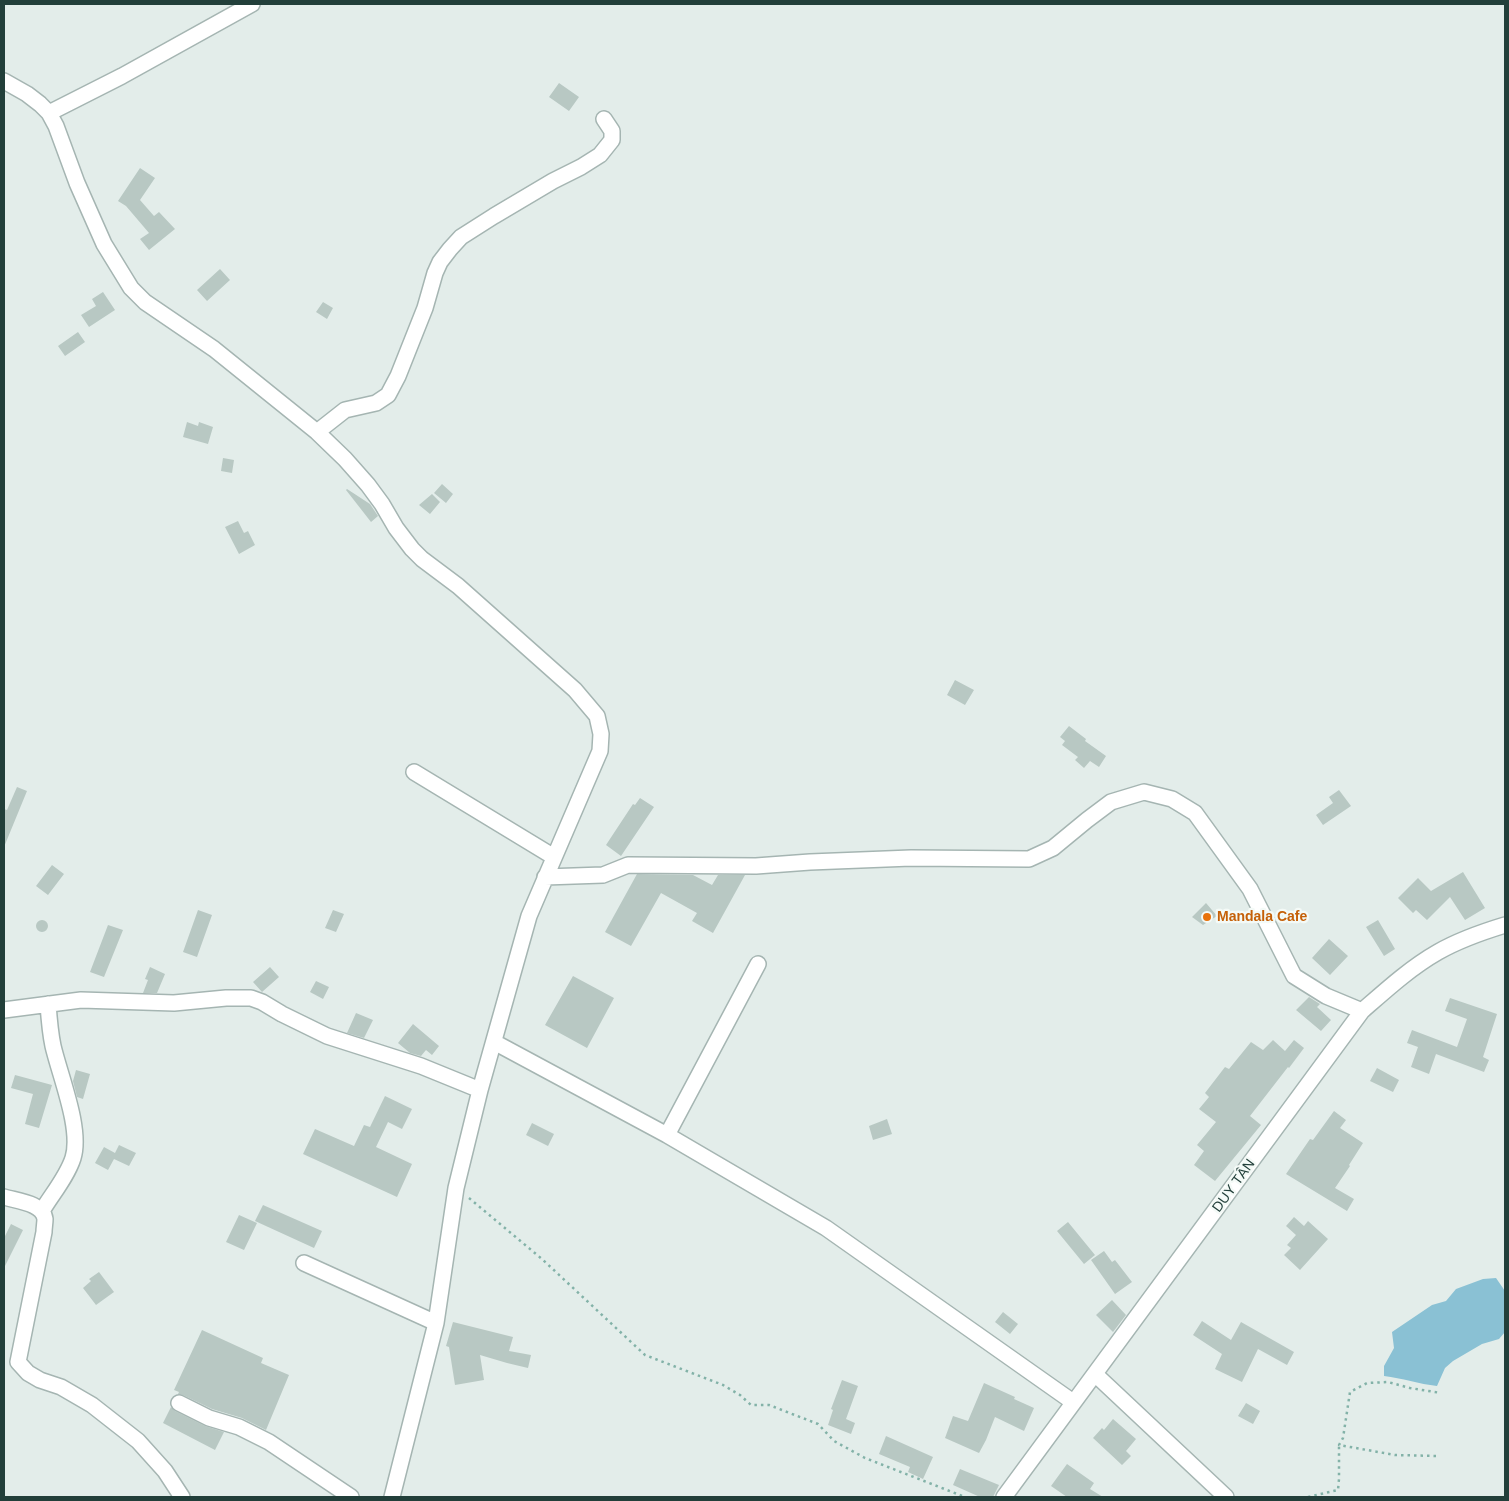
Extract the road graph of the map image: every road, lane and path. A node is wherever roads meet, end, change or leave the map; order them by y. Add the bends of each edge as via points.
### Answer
1 (252, 4) edge
2 (4, 81) edge
3 (49, 113) junction
4 (604, 119) dead end
5 (317, 432) junction
6 (414, 772) dead end
7 (554, 857) junction
8 (545, 877) junction
9 (1505, 925) edge
10 (758, 964) dead end
11 (48, 1004) junction
12 (4, 1010) edge
13 (1362, 1011) junction
14 (494, 1042) junction
15 (480, 1090) junction
16 (668, 1135) junction
17 (456, 1188) junction
18 (4, 1197) edge
19 (42, 1211) junction
20 (304, 1262) dead end
21 (436, 1323) junction
22 (1096, 1375) junction
23 (1441, 1392) dead end
24 (1073, 1402) junction
25 (179, 1403) dead end
26 (1340, 1445) junction
27 (1436, 1456) dead end
28 (182, 1497) edge
29 (352, 1497) edge
30 (392, 1497) edge
31 (965, 1497) edge
32 (1004, 1497) edge
33 (1226, 1497) edge
34 (1308, 1497) edge

1 - 3 street
2 - 3 street via 27,94
3 - 5 street via 104,244 131,288 145,302 214,349
4 - 5 street via 612,131 612,140 600,156 461,236 450,249 435,273 402,368 388,395 376,403 345,410
5 - 7 street via 368,485 412,549 534,652 575,690 597,716 600,751
6 - 7 street
7 - 8 street
8 - 13 street via 602,875 628,865 756,866 911,858 1029,859 1053,848 1111,802 1144,792 1172,799 1195,813 1250,889 1294,976 1326,996
8 - 14 street via 528,916
9 - 13 street, DUY TÂN via 1478,932 1437,952
10 - 16 street
11 - 12 street
11 - 15 street via 81,1000 174,1003 251,998 327,1036 421,1066
11 - 19 street via 53,1045 75,1130 75,1148 68,1169
13 - 22 street, DUY TÂN
14 - 15 street
14 - 16 street
15 - 17 street
16 - 24 street via 826,1228
17 - 21 street
17 - 31 path via 542,1259 645,1355 722,1385 751,1405 768,1405 818,1424 834,1441 865,1458
18 - 19 street
19 - 28 street via 44,1232 18,1362 40,1380 61,1387 92,1405 138,1441 165,1470
20 - 21 street
21 - 30 street
22 - 24 street, DUY TÂN
22 - 33 street
23 - 26 path via 1388,1382 1367,1383 1350,1392
24 - 32 street, DUY TÂN
25 - 29 street via 269,1442
26 - 27 path via 1395,1455
26 - 34 path via 1338,1490

